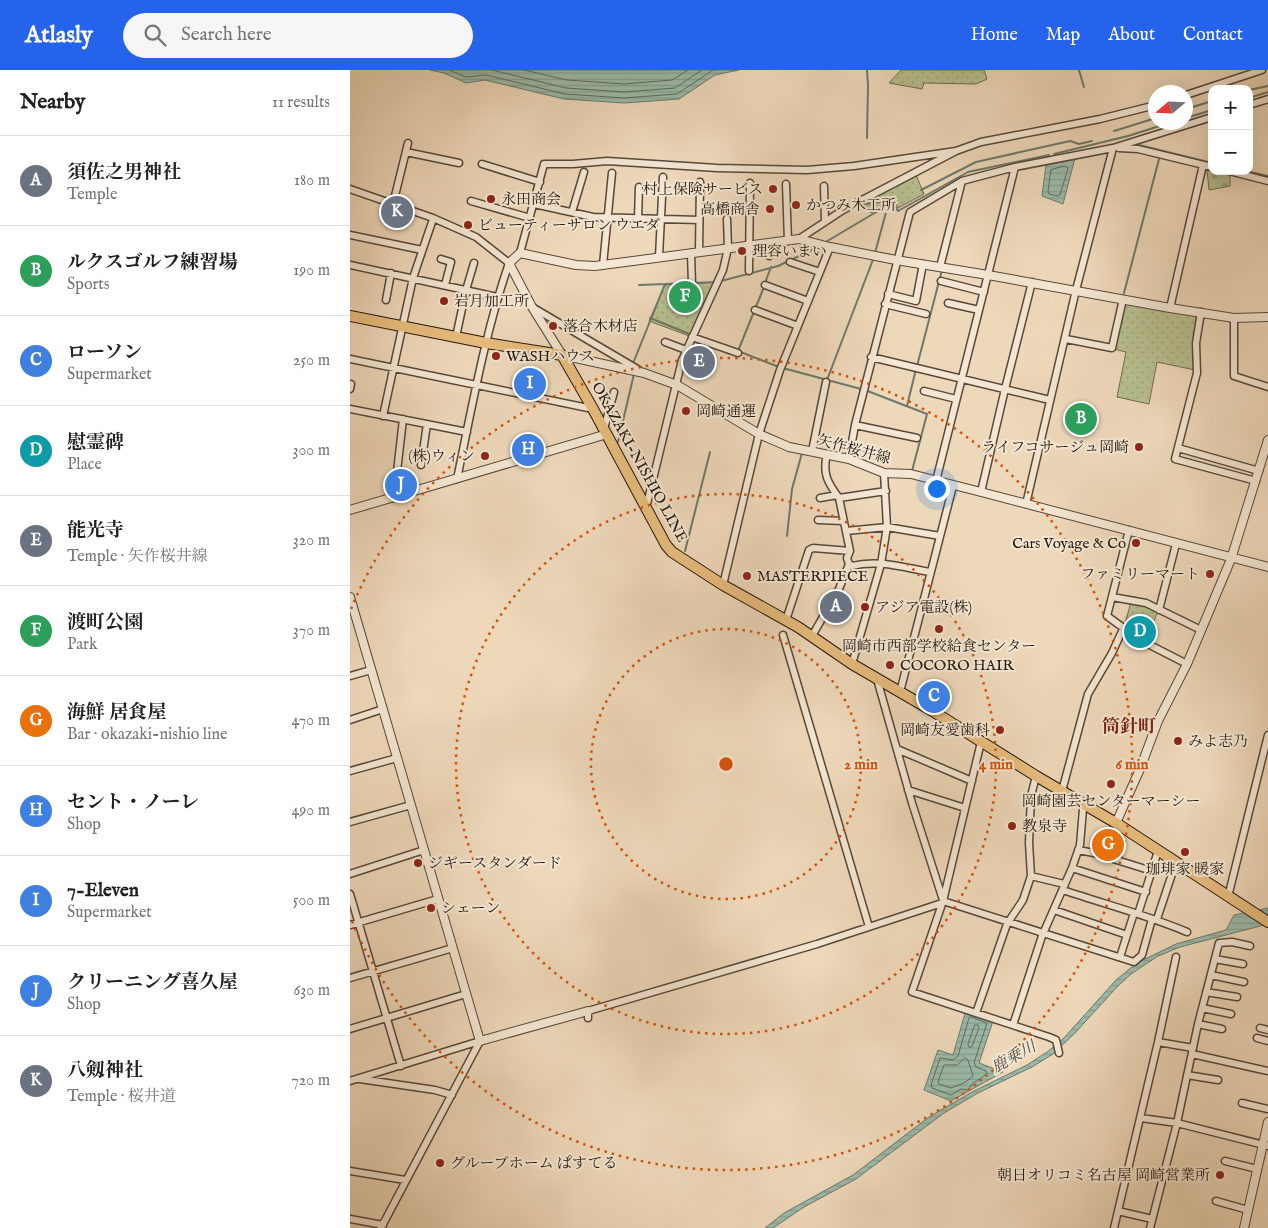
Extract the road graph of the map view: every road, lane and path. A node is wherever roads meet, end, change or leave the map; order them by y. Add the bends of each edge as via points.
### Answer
1 (1262, 70) edge
2 (1193, 93) edge
3 (1268, 100) edge
4 (1253, 104) edge
5 (1148, 107) edge
6 (1208, 118) edge
7 (408, 142) dead end
8 (1113, 148) junction
9 (956, 151) junction
10 (406, 152) junction
11 (460, 163) dead end
12 (482, 164) dead end
13 (1203, 165) junction
14 (1208, 166) edge
15 (1015, 168) junction
16 (584, 172) dead end
17 (612, 173) dead end
18 (1246, 175) edge
19 (663, 177) dead end
20 (1268, 180) edge
21 (962, 181) junction
22 (540, 182) junction
23 (700, 182) dead end
24 (750, 184) dead end
25 (786, 184) dead end
26 (824, 186) dead end
27 (639, 187) dead end
28 (350, 189) edge
29 (471, 201) dead end
30 (393, 204) junction
31 (534, 204) junction
32 (572, 212) junction
33 (530, 218) junction
34 (608, 218) junction
35 (638, 219) junction
36 (727, 219) dead end
37 (661, 220) junction
38 (699, 220) junction
39 (432, 222) dead end
40 (825, 222) junction
41 (350, 235) edge
42 (799, 239) junction
43 (788, 241) junction
44 (765, 244) junction
45 (750, 246) junction
46 (830, 247) junction
47 (728, 248) junction
48 (422, 250) junction
49 (520, 253) junction
50 (695, 253) junction
51 (769, 256) dead end
52 (659, 257) junction
53 (441, 259) dead end
54 (896, 260) junction
55 (790, 262) dead end
56 (474, 263) dead end
57 (509, 263) junction
58 (923, 264) junction
59 (350, 265) edge
60 (604, 265) junction
61 (940, 267) junction
62 (749, 271) dead end
63 (820, 272) junction
64 (391, 273) junction
65 (988, 275) junction
66 (413, 278) junction
67 (941, 281) dead end
68 (1032, 282) junction
69 (692, 284) dead end
70 (445, 285) junction
71 (765, 285) dead end
72 (466, 290) junction
73 (1076, 290) junction
74 (984, 292) junction
75 (888, 294) junction
76 (497, 297) junction
77 (1124, 299) junction
78 (386, 300) dead end
79 (808, 301) junction
80 (948, 303) dead end
81 (885, 304) junction
82 (532, 307) junction
83 (1170, 308) junction
84 (755, 310) dead end
85 (979, 310) junction
86 (1201, 312) junction
87 (926, 314) dead end
88 (350, 316) edge
89 (1268, 317) edge
90 (1234, 318) junction
91 (402, 326) junction
92 (798, 326) junction
93 (456, 337) junction
94 (692, 337) junction
95 (1066, 339) junction
96 (665, 342) dead end
97 (486, 343) junction
98 (686, 350) junction
99 (738, 353) dead end
100 (562, 355) junction
101 (872, 357) junction
102 (350, 359) edge
103 (393, 368) junction
104 (644, 374) junction
105 (961, 378) junction
106 (826, 382) dead end
107 (478, 384) junction
108 (677, 386) junction
109 (1268, 387) edge
110 (1005, 389) junction
111 (924, 391) dead end
112 (614, 392) dead end
113 (956, 400) junction
114 (1050, 400) junction
115 (350, 409) edge
116 (593, 409) junction
117 (383, 416) junction
118 (402, 420) junction
119 (427, 424) junction
120 (854, 425) junction
121 (467, 432) junction
122 (605, 432) junction
123 (759, 434) junction
124 (917, 438) dead end
125 (1268, 440) edge
126 (1178, 448) junction
127 (812, 451) junction
128 (826, 454) junction
129 (1266, 456) edge
130 (849, 459) junction
131 (421, 465) dead end
132 (1259, 471) junction
133 (884, 473) junction
134 (457, 479) junction
135 (936, 481) junction
136 (1256, 481) junction
137 (952, 486) junction
138 (886, 491) junction
139 (981, 492) junction
140 (838, 496) junction
141 (394, 498) junction
142 (820, 498) dead end
143 (1026, 504) junction
144 (646, 509) junction
145 (350, 510) edge
146 (818, 520) dead end
147 (844, 521) junction
148 (887, 527) junction
149 (1129, 530) junction
150 (846, 531) junction
151 (940, 536) junction
152 (1176, 544) junction
153 (850, 551) junction
154 (1231, 558) junction
155 (849, 564) junction
156 (881, 564) junction
157 (1268, 567) edge
158 (930, 572) junction
159 (722, 585) junction
160 (350, 597) edge
161 (1112, 597) junction
162 (1159, 610) junction
163 (353, 619) edge
164 (786, 620) junction
165 (1123, 629) junction
166 (1202, 630) junction
167 (782, 635) dead end
168 (812, 636) junction
169 (852, 664) junction
170 (1187, 664) junction
171 (371, 670) junction
172 (350, 676) edge
173 (877, 678) junction
174 (900, 692) junction
175 (383, 709) junction
176 (350, 720) edge
177 (1268, 735) edge
178 (981, 742) junction
179 (897, 749) junction
180 (397, 758) junction
181 (350, 771) edge
182 (1036, 776) junction
183 (972, 781) junction
184 (908, 790) junction
185 (1062, 791) junction
186 (411, 804) junction
187 (1086, 805) junction
188 (965, 808) junction
189 (350, 822) edge
190 (1116, 823) junction
191 (424, 850) junction
192 (1078, 850) junction
193 (1158, 851) junction
194 (1176, 862) junction
195 (1072, 868) junction
196 (1152, 871) junction
197 (350, 874) edge
198 (1031, 876) junction
199 (1064, 887) junction
200 (1146, 892) junction
201 (350, 894) edge
202 (1228, 897) junction
203 (438, 900) junction
204 (943, 902) junction
205 (1054, 910) junction
206 (1136, 914) junction
207 (1155, 919) junction
208 (1010, 922) junction
209 (1268, 922) edge
210 (358, 923) junction
211 (350, 925) edge
212 (869, 927) junction
213 (1188, 932) dead end
214 (1044, 933) junction
215 (1127, 935) junction
216 (1250, 946) dead end
217 (453, 948) junction
218 (1120, 957) junction
219 (1176, 957) dead end
220 (1215, 959) junction
221 (1243, 964) dead end
222 (373, 971) junction
223 (1211, 975) junction
224 (350, 978) edge
225 (1244, 982) dead end
226 (1206, 992) junction
227 (466, 994) junction
228 (1237, 997) dead end
229 (1202, 1008) junction
230 (976, 1013) junction
231 (1231, 1014) dead end
232 (588, 1015) joint
233 (386, 1018) junction
234 (1198, 1024) junction
235 (1013, 1025) junction
236 (1260, 1028) dead end
237 (350, 1029) edge
238 (1222, 1029) dead end
239 (1268, 1030) edge
240 (1258, 1038) dead end
241 (480, 1041) junction
242 (1268, 1041) edge
243 (1158, 1042) junction
244 (1193, 1051) junction
245 (1059, 1053) dead end
246 (401, 1066) junction
247 (1268, 1071) edge
248 (1187, 1075) junction
249 (353, 1080) edge
250 (1218, 1080) dead end
251 (452, 1095) junction
252 (1242, 1103) dead end
253 (1268, 1108) edge
254 (1141, 1118) junction
255 (1268, 1122) edge
256 (1177, 1123) junction
257 (1265, 1145) edge
258 (1225, 1161) dead end
259 (1257, 1169) junction
260 (350, 1171) edge
261 (405, 1180) junction
262 (1216, 1201) dead end
263 (1248, 1210) junction
264 (1118, 1211) junction
265 (350, 1219) edge
266 (1152, 1219) junction
267 (382, 1226) edge
268 (1114, 1228) edge
269 (1150, 1228) edge
270 (1244, 1228) edge

1 - 2 street
3 - 4 street
5 - 9 street via 982,142
6 - 8 street
7 - 10 street
8 - 13 street via 1138,149
8 - 15 street
8 - 73 street
9 - 22 street via 807,170 607,161 544,164
9 - 40 street
10 - 11 street
10 - 30 street
12 - 22 street
13 - 14 street
13 - 83 street
15 - 21 street
15 - 65 street
16 - 32 street
17 - 34 street
18 - 20 street
19 - 37 street
21 - 54 street via 910,212
21 - 61 street
22 - 31 street
23 - 38 street
24 - 45 street
25 - 43 street
26 - 40 street
27 - 35 street
28 - 30 street
29 - 33 street
30 - 57 street via 476,237
31 - 32 street
31 - 33 street
32 - 34 street
33 - 49 street
34 - 35 street
34 - 60 street
35 - 37 street
36 - 47 street
37 - 38 street
37 - 52 street
38 - 50 street
39 - 48 street
40 - 42 street
41 - 48 street
42 - 43 street
42 - 46 street
43 - 44 street
44 - 45 street
44 - 51 street
45 - 47 street
45 - 62 street
46 - 54 street
46 - 63 street
47 - 50 street
47 - 94 street via 723,270
48 - 66 street
49 - 57 street
49 - 60 street via 576,265
50 - 52 street
50 - 69 street
52 - 60 street
53 - 70 street via 451,262
54 - 58 street
54 - 75 street
55 - 63 street
56 - 72 street
57 - 76 street
57 - 82 street
58 - 61 street
58 - 75 street via 916,301
59 - 64 street
61 - 65 street
63 - 79 street
64 - 66 street
64 - 78 street
65 - 68 street
65 - 74 street
66 - 70 street
66 - 91 street
67 - 74 street
68 - 73 street
68 - 110 street
70 - 72 street
71 - 79 street
72 - 76 street
72 - 93 street
73 - 77 street
73 - 95 street
74 - 85 street
75 - 81 street
76 - 97 street
77 - 83 street
77 - 95 street via 1112,348
79 - 92 street
80 - 85 street
81 - 87 street
81 - 101 street
82 - 100 street
82 - 104 street
83 - 86 street
84 - 92 street
85 - 105 street
86 - 90 street
86 - 126 street via 1196,343 1197,373
88 - 91 main road
89 - 90 street
90 - 109 street via 1234,376
91 - 93 main road
91 - 103 street
92 - 123 street
93 - 97 main road
94 - 98 street
94 - 99 street
95 - 114 street
96 - 98 street
97 - 100 main road
97 - 107 street
98 - 108 street
100 - 104 street, 矢作桜井線
100 - 116 main road, OKAZAKI-NISHIO LINE
101 - 105 street
101 - 120 street
102 - 103 street
103 - 107 street
103 - 117 street
104 - 108 street, 矢作桜井線
105 - 110 street
105 - 113 street
106 - 127 street
107 - 116 street
107 - 121 street
108 - 123 street, 矢作桜井線
108 - 144 street
110 - 114 street
110 - 139 street
111 - 113 street
112 - 122 street
113 - 135 street
114 - 143 street
115 - 117 street
116 - 122 main road, OKAZAKI-NISHIO LINE
117 - 118 street
118 - 119 street
118 - 141 street
119 - 121 street
119 - 131 street
120 - 124 street
120 - 130 street
121 - 134 street
122 - 134 street
122 - 144 main road, OKAZAKI-NISHIO LINE
123 - 127 street, 矢作桜井線 via 789,447
123 - 159 street
125 - 129 street
126 - 132 street
126 - 136 street via 1175,459
127 - 128 street, 矢作桜井線
128 - 130 street, 矢作桜井線
128 - 140 street via 826,481
129 - 132 street
130 - 133 street, 矢作桜井線
132 - 136 street
133 - 135 street, 矢作桜井線 via 911,474
133 - 138 street
134 - 141 street
135 - 137 street, 矢作桜井線
136 - 154 street
137 - 139 street, 矢作桜井線
137 - 151 street
138 - 140 street
138 - 148 street
139 - 143 street, 矢作桜井線
140 - 142 street
140 - 147 street
141 - 145 street
143 - 149 street, 矢作桜井線
144 - 159 main road, OKAZAKI-NISHIO LINE via 672,552
146 - 147 street
147 - 150 street
148 - 150 street
148 - 151 street
148 - 156 street
149 - 152 street, 矢作桜井線
149 - 161 street
150 - 153 street
151 - 158 street
152 - 154 street, 矢作桜井線
152 - 162 street
153 - 155 street
153 - 164 street via 810,550
154 - 157 street, 矢作桜井線
154 - 166 street
155 - 156 street
155 - 168 street via 839,589
156 - 158 street
156 - 169 street
158 - 174 street
159 - 164 main road, OKAZAKI-NISHIO LINE
160 - 163 street
161 - 162 street via 1146,603
161 - 165 street via 1107,616
162 - 166 street
163 - 171 street
164 - 168 main road, OKAZAKI-NISHIO LINE
165 - 170 street
165 - 185 street via 1088,694
166 - 170 street
167 - 212 street
168 - 169 main road, OKAZAKI-NISHIO LINE
169 - 173 main road, OKAZAKI-NISHIO LINE
170 - 190 street via 1158,721
171 - 172 street
171 - 175 street
173 - 174 main road, OKAZAKI-NISHIO LINE
173 - 179 street
174 - 178 main road, OKAZAKI-NISHIO LINE
175 - 176 street
175 - 180 street
177 - 202 street
178 - 182 main road, OKAZAKI-NISHIO LINE
178 - 183 street
179 - 183 street
179 - 184 street
180 - 181 street
180 - 186 street
182 - 185 main road, OKAZAKI-NISHIO LINE
182 - 198 street via 1029,843
183 - 188 street
184 - 188 street
184 - 204 street
185 - 187 main road, OKAZAKI-NISHIO LINE
186 - 189 street
186 - 191 street
187 - 190 main road, OKAZAKI-NISHIO LINE
187 - 192 street
188 - 204 street
190 - 193 main road, OKAZAKI-NISHIO LINE
191 - 197 street
191 - 203 street
192 - 195 street
192 - 196 street
193 - 194 main road, OKAZAKI-NISHIO LINE
193 - 196 street
194 - 202 main road, OKAZAKI-NISHIO LINE
194 - 207 street
195 - 199 street
195 - 200 street
196 - 200 street
198 - 199 street
198 - 208 street via 1023,900
199 - 205 street
199 - 206 street
200 - 206 street
201 - 210 street
202 - 209 main road, OKAZAKI-NISHIO LINE
203 - 210 street
203 - 217 street
204 - 208 street
204 - 212 street
204 - 230 street via 912,992
205 - 214 street
205 - 215 street
206 - 207 street
206 - 215 street
207 - 213 street
207 - 218 street via 1141,956 1134,962
208 - 214 street
208 - 230 street
210 - 211 street
210 - 222 street
212 - 232 street
214 - 218 street
214 - 235 street
215 - 218 street
216 - 220 street via 1219,943
217 - 222 street
217 - 227 street
219 - 243 street
220 - 221 street
220 - 223 street
222 - 224 street
222 - 233 street
223 - 225 street
223 - 226 street
226 - 228 street
226 - 229 street
227 - 233 street
227 - 241 street
229 - 231 street
229 - 234 street
230 - 235 street
232 - 241 street
233 - 237 street
233 - 246 street
234 - 238 street
234 - 244 street
235 - 245 street via 1056,1040
236 - 239 street
240 - 242 street
241 - 246 street
241 - 251 street
243 - 244 street
243 - 254 street
244 - 247 street
244 - 248 street
246 - 249 street
248 - 250 street
248 - 256 street
249 - 251 street
251 - 261 street
252 - 253 street
254 - 256 street
254 - 264 street
255 - 257 street
256 - 257 street
256 - 266 street
257 - 259 street
258 - 259 street
259 - 263 street
260 - 261 street
261 - 267 street
262 - 263 street
263 - 270 street
264 - 266 street
264 - 268 street
265 - 267 street
266 - 269 street

